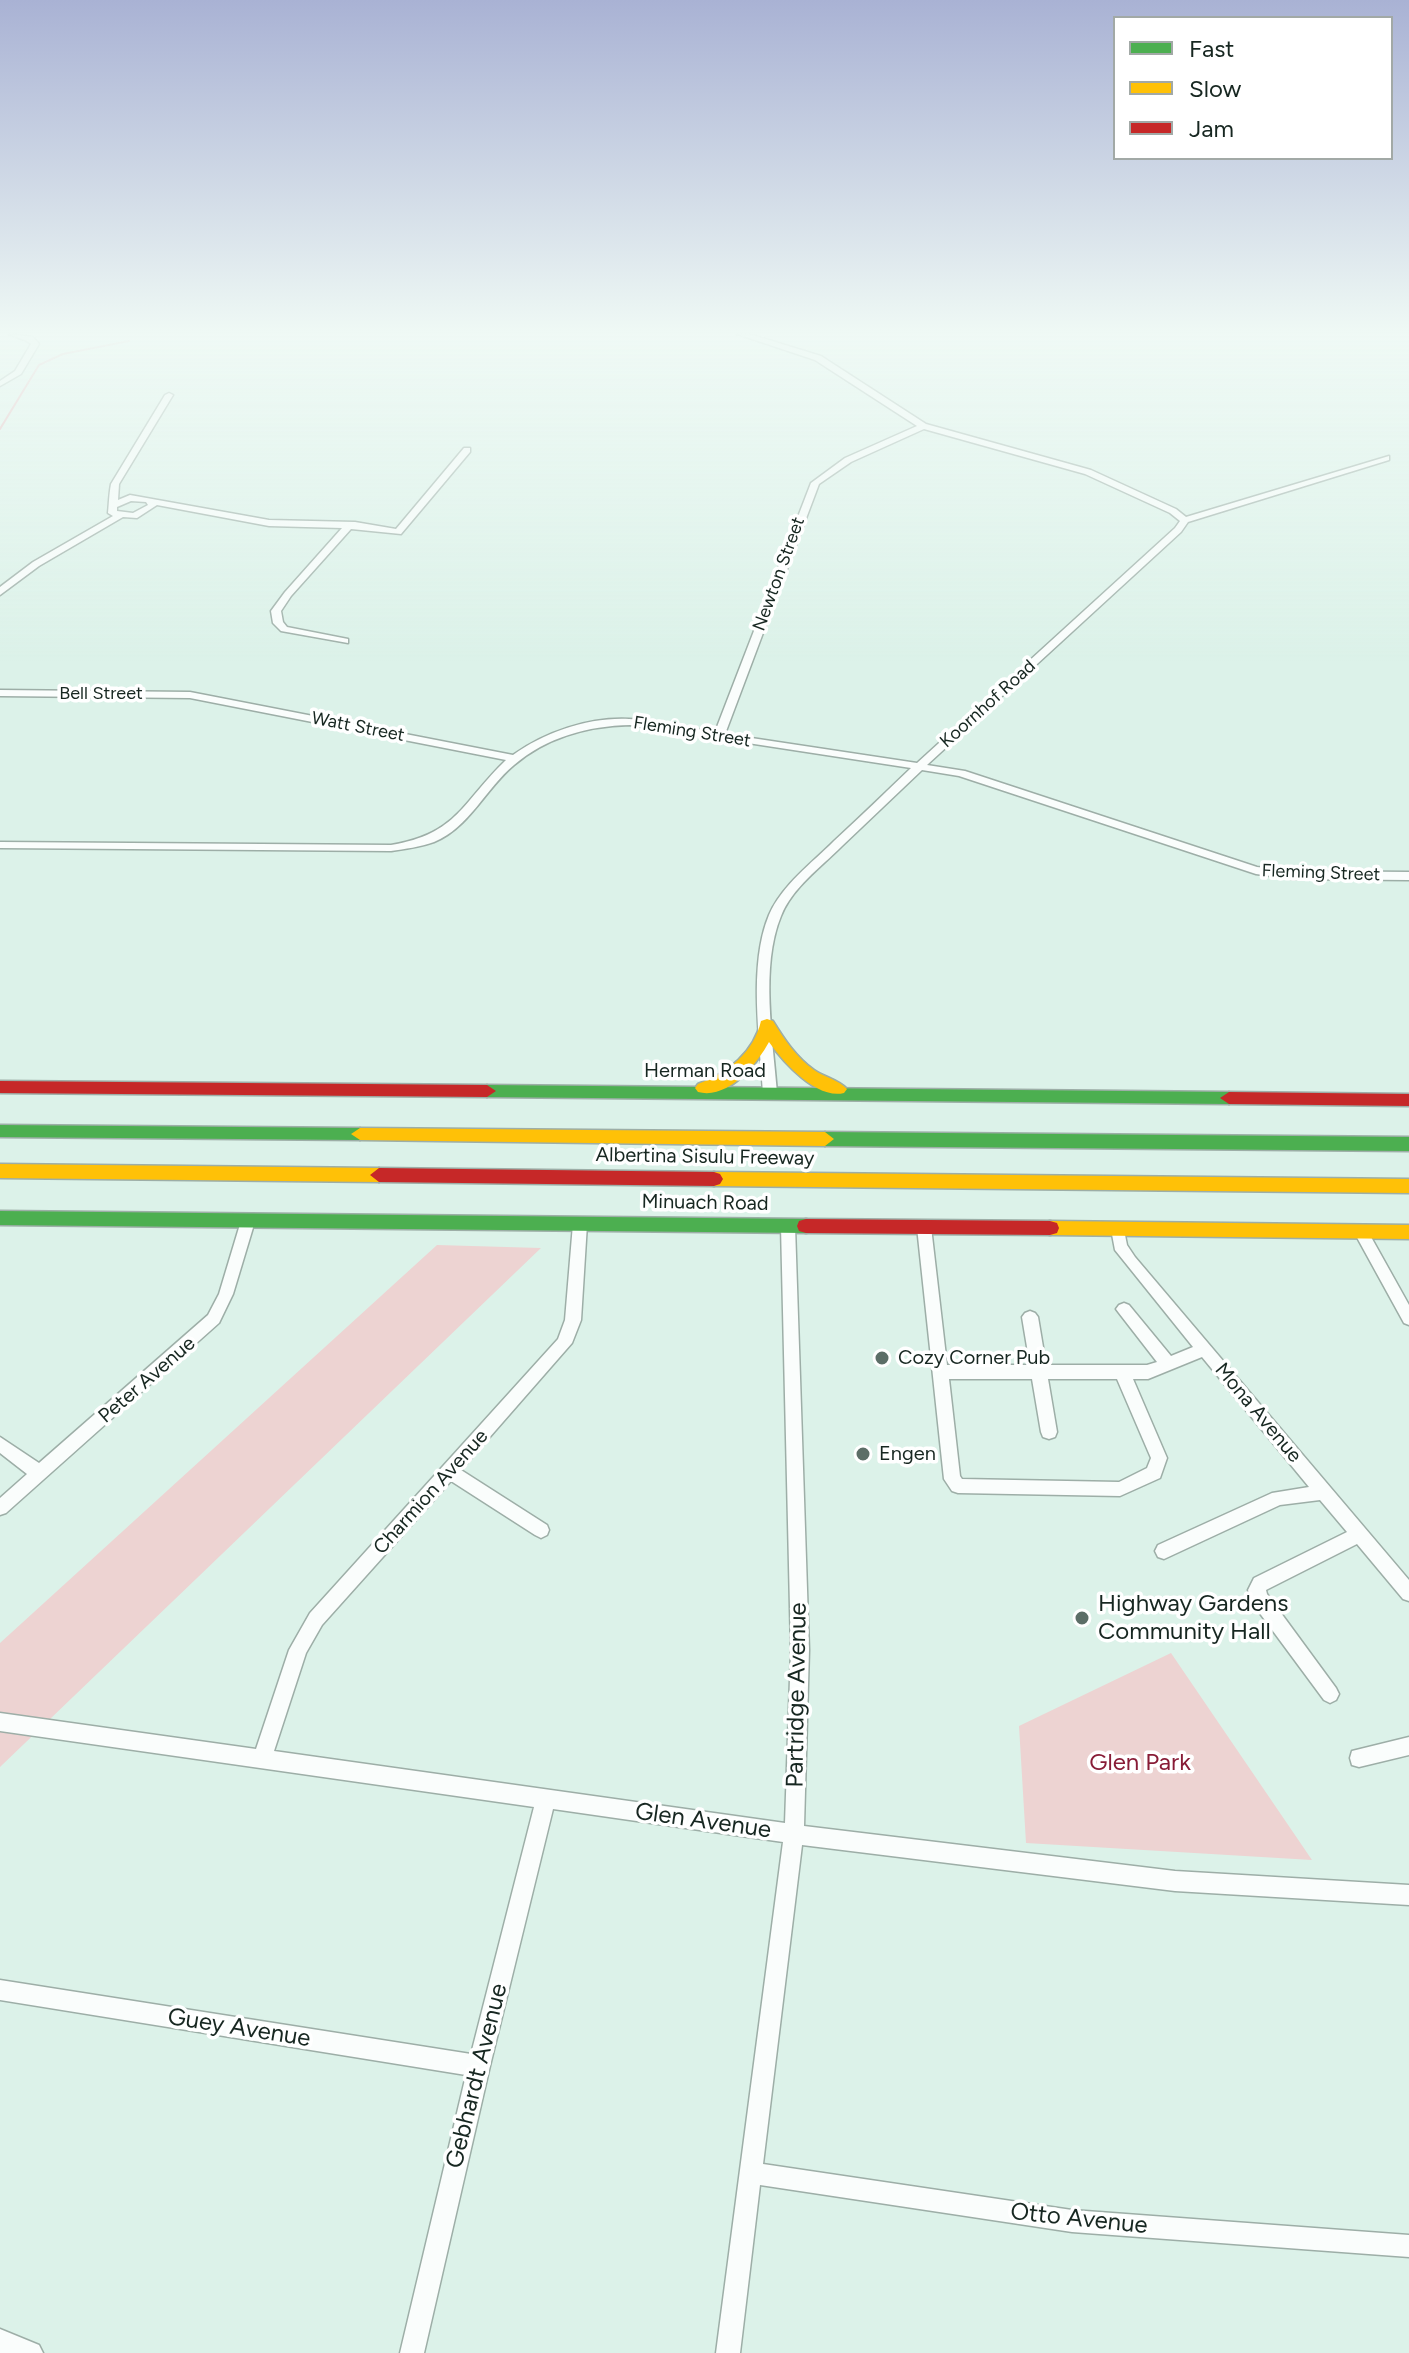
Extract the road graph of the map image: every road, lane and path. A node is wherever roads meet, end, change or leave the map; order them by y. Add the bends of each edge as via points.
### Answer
1 (138, 444) edge
2 (884, 444) edge
3 (987, 444) edge
4 (467, 450) dead end
5 (1386, 458) dead end
6 (124, 472) junction
7 (135, 498) junction
8 (115, 503) junction
9 (150, 507) junction
10 (119, 516) junction
11 (1185, 520) junction
12 (349, 526) junction
13 (0, 592) edge
14 (345, 641) dead end
15 (0, 693) edge
16 (202, 697) joint
17 (719, 736) junction
18 (515, 759) junction
19 (922, 766) junction
20 (0, 845) edge
21 (1409, 876) edge
22 (766, 1028) junction
23 (0, 1087) edge
24 (684, 1093) junction
25 (770, 1093) junction
26 (855, 1095) junction
27 (1409, 1100) edge
28 (0, 1131) edge
29 (1409, 1144) edge
30 (0, 1171) edge
31 (1409, 1186) edge
32 (0, 1218) edge
33 (248, 1221) junction
34 (580, 1224) junction
35 (788, 1226) junction
36 (924, 1227) junction
37 (1118, 1229) junction
38 (1361, 1232) junction
39 (1409, 1232) edge
40 (1124, 1309) dead end
41 (1030, 1317) dead end
42 (1409, 1319) edge
43 (1205, 1349) junction
44 (1168, 1364) junction
45 (940, 1372) junction
46 (1038, 1373) junction
47 (1123, 1374) junction
48 (1049, 1432) dead end
49 (0, 1444) edge
50 (449, 1471) junction
51 (39, 1473) junction
52 (1324, 1492) junction
53 (0, 1508) edge
54 (541, 1530) dead end
55 (1360, 1534) junction
56 (1164, 1551) dead end
57 (1409, 1593) edge
58 (1330, 1694) dead end
59 (0, 1722) edge
60 (1409, 1746) edge
61 (1359, 1758) dead end
62 (262, 1759) junction
63 (546, 1799) junction
64 (794, 1834) junction
65 (1409, 1895) edge
66 (0, 1990) edge
67 (479, 2066) junction
68 (751, 2173) junction
69 (1409, 2246) edge
70 (0, 2341) edge
71 (31, 2353) edge
72 (412, 2353) edge
73 (728, 2353) edge

1 - 6 street
2 - 17 street, Newton Street via 815,483
3 - 11 street via 1088,472
4 - 12 street via 415,516
5 - 11 street, Koornhof Road
6 - 7 street
6 - 8 street via 115,484
7 - 8 street
7 - 9 street
8 - 10 street via 111,511
9 - 10 street via 134,516
9 - 12 street via 278,524
10 - 13 street via 36,564
11 - 19 street, Koornhof Road
12 - 14 street via 276,611 284,629
15 - 16 street, Bell Street
16 - 18 street, Watt Street
17 - 18 street, Fleming Street via 636,722 599,723 565,733
17 - 19 street, Fleming Street
18 - 20 street, Fleming Street via 452,827 435,840 415,845
19 - 21 street, Fleming Street via 996,783 1246,868 1293,875
19 - 22 street, Koornhof Road via 839,840 782,903 768,948
22 - 24 main road via 756,1056 741,1072
22 - 25 street, Koornhof Road
22 - 26 main road via 798,1071
23 - 24 main road, Herman Road
24 - 25 main road, Herman Road
25 - 26 main road, Herman Road
26 - 27 main road, Herman Road
28 - 29 main road, Albertina Sisulu Freeway
30 - 31 main road, Albertina Sisulu Freeway
32 - 33 main road, Minuach Road
33 - 34 main road, Minuach Road
33 - 51 street, Peter Avenue via 214,1319
34 - 35 main road, Minuach Road
34 - 50 street, Charmion Avenue via 573,1320 564,1343
35 - 36 main road, Minuach Road
35 - 64 street, Partridge Avenue via 800,1650
36 - 37 main road, Minuach Road
36 - 45 street
37 - 38 main road, Minuach Road
37 - 43 street, Mona Avenue via 1124,1253
38 - 39 main road, Minuach Road
38 - 42 street
40 - 44 street
41 - 46 street
43 - 44 street
43 - 52 street, Mona Avenue
44 - 47 street
45 - 46 street
45 - 47 street via 954,1482 964,1488 1024,1489 1120,1489 1154,1473 1159,1458
46 - 47 street
46 - 48 street
49 - 51 street
50 - 54 street
50 - 62 street, Charmion Avenue via 308,1630
51 - 53 street, Peter Avenue
52 - 55 street, Mona Avenue
52 - 56 street via 1278,1498
55 - 57 street, Mona Avenue
55 - 58 street via 1257,1590
59 - 62 street, Glen Avenue
60 - 61 street
62 - 63 street, Glen Avenue
63 - 64 street, Glen Avenue
63 - 67 street, Gebhardt Avenue
64 - 65 street, Glen Avenue via 1175,1881
64 - 68 street, Partridge Avenue
66 - 67 street, Guey Avenue
67 - 72 street, Gebhardt Avenue
68 - 69 street, Otto Avenue via 1072,2221
68 - 73 street, Partridge Avenue
70 - 71 street

